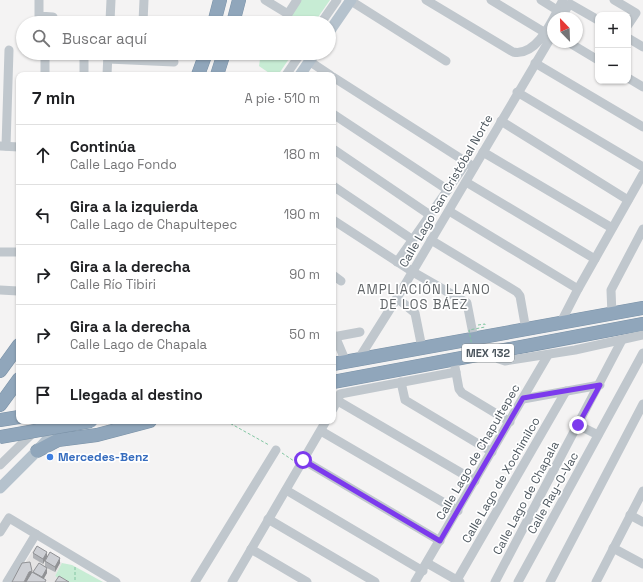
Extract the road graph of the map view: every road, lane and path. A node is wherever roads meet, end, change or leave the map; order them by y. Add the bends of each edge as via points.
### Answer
1 (40, 0) edge
2 (111, 0) edge
3 (144, 0) edge
4 (220, 0) edge
5 (239, 0) edge
6 (265, 0) edge
7 (297, 0) edge
8 (337, 0) edge
9 (351, 0) edge
10 (426, 0) edge
11 (491, 0) edge
12 (541, 0) edge
13 (614, 0) edge
14 (567, 2) edge
15 (556, 12) edge
16 (560, 12) edge
17 (39, 16) edge
18 (110, 16) edge
19 (143, 16) edge
20 (216, 16) edge
21 (234, 16) edge
22 (326, 16) edge
23 (595, 18) edge
24 (631, 20) edge
25 (336, 22) edge
26 (547, 32) edge
27 (547, 35) edge
28 (547, 37) edge
29 (631, 40) edge
30 (643, 46) edge
31 (578, 48) edge
32 (9, 50) dead end
33 (595, 58) edge
34 (46, 60) edge
35 (84, 60) edge
36 (108, 60) edge
37 (152, 60) edge
38 (203, 60) edge
39 (222, 60) edge
40 (296, 60) edge
41 (310, 60) edge
42 (314, 60) edge
43 (446, 61) dead end
44 (174, 62) dead end
45 (535, 62) junction
46 (45, 72) edge
47 (84, 72) edge
48 (107, 72) edge
49 (199, 72) edge
50 (218, 72) edge
51 (288, 72) edge
52 (302, 72) edge
53 (324, 72) edge
54 (336, 79) edge
55 (631, 80) edge
56 (643, 87) edge
57 (517, 92) junction
58 (336, 116) edge
59 (501, 121) junction
60 (643, 127) edge
61 (3, 146) edge
62 (16, 147) edge
63 (336, 151) edge
64 (483, 152) junction
65 (471, 165) junction
66 (643, 167) edge
67 (643, 174) edge
68 (466, 182) junction
69 (336, 188) edge
70 (448, 190) junction
71 (628, 200) junction
72 (449, 212) junction
73 (430, 215) junction
74 (336, 222) edge
75 (612, 228) junction
76 (643, 229) edge
77 (413, 240) junction
78 (431, 240) junction
79 (0, 252) edge
80 (16, 252) edge
81 (595, 259) junction
82 (397, 262) junction
83 (412, 272) junction
84 (336, 277) edge
85 (341, 281) dead end
86 (578, 288) junction
87 (0, 290) edge
88 (16, 290) edge
89 (397, 298) junction
90 (643, 304) edge
91 (643, 308) edge
92 (630, 312) junction
93 (612, 315) junction
94 (485, 324) dead end
95 (560, 324) junction
96 (643, 324) edge
97 (526, 330) junction
98 (360, 332) dead end
99 (643, 335) edge
100 (336, 336) edge
101 (336, 339) edge
102 (474, 339) junction
103 (622, 340) junction
104 (422, 348) junction
105 (16, 349) edge
106 (492, 352) junction
107 (643, 353) edge
108 (548, 355) junction
109 (352, 361) junction
110 (475, 362) dead end
111 (336, 364) edge
112 (455, 366) junction
113 (0, 371) edge
114 (379, 373) junction
115 (413, 373) junction
116 (338, 381) edge
117 (401, 382) junction
118 (16, 383) edge
119 (388, 384) junction
120 (600, 385) junction
121 (566, 391) junction
122 (339, 397) junction
123 (523, 398) junction
124 (336, 403) edge
125 (0, 404) edge
126 (643, 404) edge
127 (16, 417) edge
128 (0, 420) edge
129 (510, 422) junction
130 (42, 424) edge
131 (61, 424) edge
132 (75, 424) edge
133 (139, 424) edge
134 (231, 424) edge
135 (324, 424) edge
136 (578, 425) junction
137 (321, 431) junction
138 (598, 435) junction
139 (0, 437) edge
140 (276, 450) junction
141 (37, 451) junction
142 (492, 452) junction
143 (302, 462) junction
144 (1, 467) edge
145 (475, 482) junction
146 (0, 488) edge
147 (286, 490) junction
148 (643, 492) edge
149 (458, 511) junction
150 (630, 516) junction
151 (268, 519) junction
152 (643, 522) edge
153 (0, 532) edge
154 (36, 534) junction
155 (440, 541) junction
156 (613, 548) junction
157 (251, 549) junction
158 (79, 560) junction
159 (643, 564) edge
160 (425, 567) junction
161 (234, 581) edge
162 (458, 581) edge
163 (7, 582) edge
164 (75, 582) edge
165 (116, 582) edge
166 (195, 582) edge
167 (307, 582) edge
168 (375, 582) edge
169 (415, 582) edge
170 (495, 582) edge
171 (518, 582) edge
172 (550, 582) edge
173 (597, 582) edge

1 - 17 street
2 - 18 street
3 - 19 street
4 - 20 highway
5 - 21 highway
6 - 7 street via 288,14
8 - 22 street
9 - 25 main road
9 - 43 street
10 - 27 street via 513,52 529,50
11 - 26 street
12 - 15 street
13 - 24 street via 636,13
14 - 16 street
14 - 23 street
28 - 45 street, Calle Lago San Cristóbal Norte
29 - 30 street
31 - 33 street
32 - 61 street
34 - 46 street
35 - 47 street
36 - 48 street
37 - 44 street
38 - 49 highway
39 - 50 highway
40 - 51 street
41 - 52 main road
42 - 53 street
45 - 57 street, Calle Lago San Cristóbal Norte
45 - 60 street
54 - 65 street
55 - 56 street
57 - 59 street, Calle Lago San Cristóbal Norte
57 - 66 street
58 - 70 street
59 - 64 street, Calle Lago San Cristóbal Norte
59 - 71 street
61 - 62 street
63 - 73 street
64 - 65 street, Calle Lago San Cristóbal Norte
64 - 75 street
65 - 68 street, Calle Lago San Cristóbal Norte
65 - 70 street, Calle Lago San Cristóbal Norte
67 - 71 street
68 - 72 street, Calle Lago San Cristóbal Norte
68 - 81 street
69 - 77 street
70 - 73 street, Calle Lago San Cristóbal Norte
71 - 75 street
72 - 78 street, Calle Lago San Cristóbal Norte
72 - 86 street
73 - 77 street, Calle Lago San Cristóbal Norte
74 - 82 street
75 - 81 street
76 - 93 street via 611,290
77 - 82 street, Calle Lago San Cristóbal Norte
78 - 83 street, Calle Lago San Cristóbal Norte
78 - 97 street via 517,292
79 - 80 street
81 - 86 street
82 - 83 street
83 - 89 street, Calle Lago San Cristóbal Norte
83 - 102 street via 467,303
84 - 85 street
86 - 95 street
87 - 88 street
89 - 104 street via 415,313
89 - 109 street, Calle Lago San Cristóbal Norte
90 - 92 highway
91 - 92 highway, MEX 132
92 - 93 highway, MEX 132
93 - 95 highway, MEX 132
94 - 110 path, bridge via 485,327 470,330
95 - 97 highway, MEX 132
96 - 106 highway, MEX 132
97 - 102 highway, MEX 132
98 - 100 street
99 - 103 street
101 - 109 street
102 - 104 highway, MEX 132
103 - 108 street
103 - 120 street, Calle Lago de Chapala
104 - 109 highway, MEX 132
105 - 113 highway
106 - 108 street via 505,361
106 - 112 highway, MEX 132
107 - 138 street, Calle Ray-O-Vac
108 - 123 street, Calle Lago de Chapultepec
109 - 111 highway, MEX 132
112 - 115 highway, MEX 132
112 - 129 street via 462,393
114 - 115 highway, MEX 132
114 - 116 highway, MEX 132
114 - 119 street
115 - 117 street
116 - 122 street
117 - 119 street
117 - 142 street via 405,400
118 - 125 highway
119 - 122 street
120 - 121 street
120 - 136 street, Calle Lago de Chapala
121 - 123 street
121 - 162 street, Calle Lago de Xochimilco
122 - 124 street
122 - 145 street
123 - 129 street, Calle Lago de Chapultepec
126 - 172 street
127 - 128 highway
129 - 142 street, Calle Lago de Chapultepec
130 - 144 street
131 - 141 main road
132 - 139 highway, bridge
133 - 141 highway via 97,435 58,440
134 - 140 path
135 - 137 street
136 - 138 street
136 - 170 street, Calle Lago de Chapala
137 - 143 street
137 - 149 street
138 - 171 street, Calle Ray-O-Vac
140 - 143 path
140 - 166 street
141 - 146 main road
142 - 145 street, Calle Lago de Chapultepec
143 - 147 street
143 - 155 street
145 - 149 street, Calle Lago de Chapultepec
147 - 151 street
147 - 160 street
148 - 150 street
149 - 155 street, Calle Lago de Chapultepec
150 - 152 street
150 - 156 street
151 - 157 street
151 - 168 street
153 - 154 street via 9,518
154 - 158 street
154 - 163 street
155 - 160 street, Calle Lago de Chapultepec
156 - 159 street
156 - 173 street
157 - 161 street
157 - 167 street
158 - 164 path via 74,568
158 - 165 street
160 - 162 street
160 - 169 street, Calle Lago de Chapultepec

